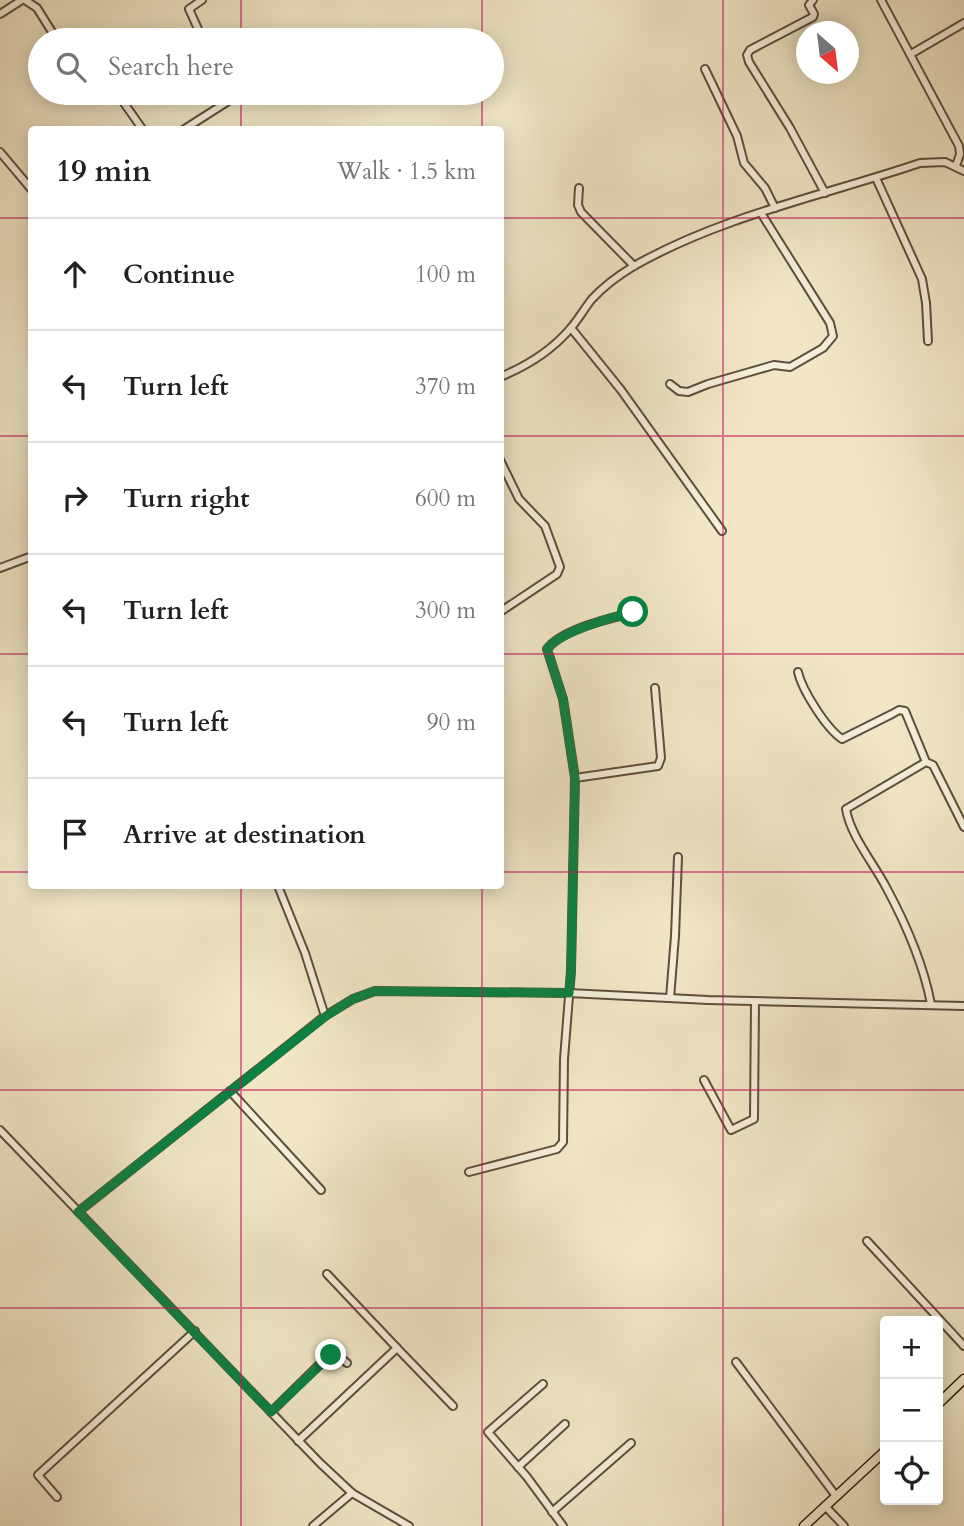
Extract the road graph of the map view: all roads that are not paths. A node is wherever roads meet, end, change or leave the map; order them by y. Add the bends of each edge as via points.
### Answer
1 (24, 0) edge
2 (202, 0) edge
3 (813, 0) edge
4 (881, 0) edge
5 (0, 14) edge
6 (964, 23) edge
7 (50, 28) edge
8 (198, 28) edge
9 (911, 54) junction
10 (705, 69) dead end
11 (125, 105) edge
12 (218, 105) edge
13 (140, 126) edge
14 (189, 126) edge
15 (0, 152) edge
16 (962, 153) edge
17 (956, 166) junction
18 (964, 171) edge
19 (876, 178) junction
20 (28, 185) edge
21 (579, 188) dead end
22 (825, 193) junction
23 (775, 208) junction
24 (761, 213) junction
25 (635, 266) junction
26 (571, 328) junction
27 (928, 341) dead end
28 (504, 375) edge
29 (670, 384) dead end
30 (504, 468) edge
31 (722, 531) dead end
32 (28, 558) edge
33 (0, 568) edge
34 (504, 609) edge
35 (633, 612) dead end
36 (798, 672) dead end
37 (654, 688) dead end
38 (926, 762) junction
39 (575, 778) junction
40 (964, 827) edge
41 (678, 857) dead end
42 (279, 889) edge
43 (569, 993) junction
44 (670, 998) junction
45 (755, 1002) junction
46 (931, 1004) junction
47 (964, 1006) edge
48 (326, 1016) junction
49 (704, 1080) dead end
50 (230, 1091) junction
51 (0, 1130) edge
52 (468, 1172) dead end
53 (321, 1190) dead end
54 (78, 1212) junction
55 (867, 1241) dead end
56 (327, 1274) dead end
57 (195, 1331) junction
58 (964, 1346) edge
59 (397, 1349) junction
60 (736, 1362) dead end
61 (348, 1363) dead end
62 (964, 1379) edge
63 (543, 1384) dead end
64 (943, 1399) edge
65 (453, 1406) dead end
66 (271, 1412) junction
67 (565, 1424) dead end
68 (298, 1441) junction
69 (631, 1443) dead end
70 (880, 1456) edge
71 (518, 1467) junction
72 (352, 1493) junction
73 (836, 1496) junction
74 (57, 1497) dead end
75 (825, 1506) junction
76 (552, 1511) junction
77 (313, 1526) edge
78 (409, 1526) edge
79 (563, 1526) edge
80 (804, 1526) edge
81 (844, 1526) edge

1 - 5 street
1 - 7 street via 37,8
2 - 8 street via 189,9
3 - 22 street via 809,5 813,17 747,55
4 - 9 street
6 - 9 street
9 - 16 street
10 - 23 street via 737,136 744,163
11 - 13 street
12 - 14 street
15 - 20 street
16 - 17 street
17 - 18 street
17 - 19 street via 920,163
19 - 22 street
19 - 27 street via 922,279
21 - 25 street via 581,212
22 - 23 street
23 - 24 street
24 - 25 street
24 - 29 street via 830,323 833,336 823,348 787,367 774,365 688,392
25 - 26 street via 607,285
26 - 28 street via 541,356
26 - 31 street
30 - 34 street via 519,499 545,526 561,567
32 - 33 street
35 - 39 street via 568,634 547,649 563,699
36 - 38 street via 839,737 847,738 904,710
37 - 39 street via 658,766
38 - 40 street via 933,765
38 - 46 street via 846,809 908,929
39 - 43 street
41 - 44 street
42 - 48 street
43 - 44 street
43 - 48 street via 375,991
43 - 52 street via 561,1146
44 - 45 street
45 - 46 street
45 - 49 street via 754,1119 731,1130
46 - 47 street
48 - 50 street
50 - 53 street
50 - 54 street
51 - 54 street
54 - 57 street
55 - 58 street
56 - 59 street
57 - 66 street
57 - 74 street via 38,1475
59 - 65 street
59 - 68 street
60 - 73 street
61 - 66 street via 337,1355 327,1357
62 - 64 main road
63 - 71 street via 488,1432
66 - 68 street
67 - 71 street
68 - 72 street
69 - 76 street
70 - 73 main road
71 - 76 street
72 - 77 street
72 - 78 street
73 - 75 main road
75 - 80 main road
75 - 81 street
76 - 79 street

